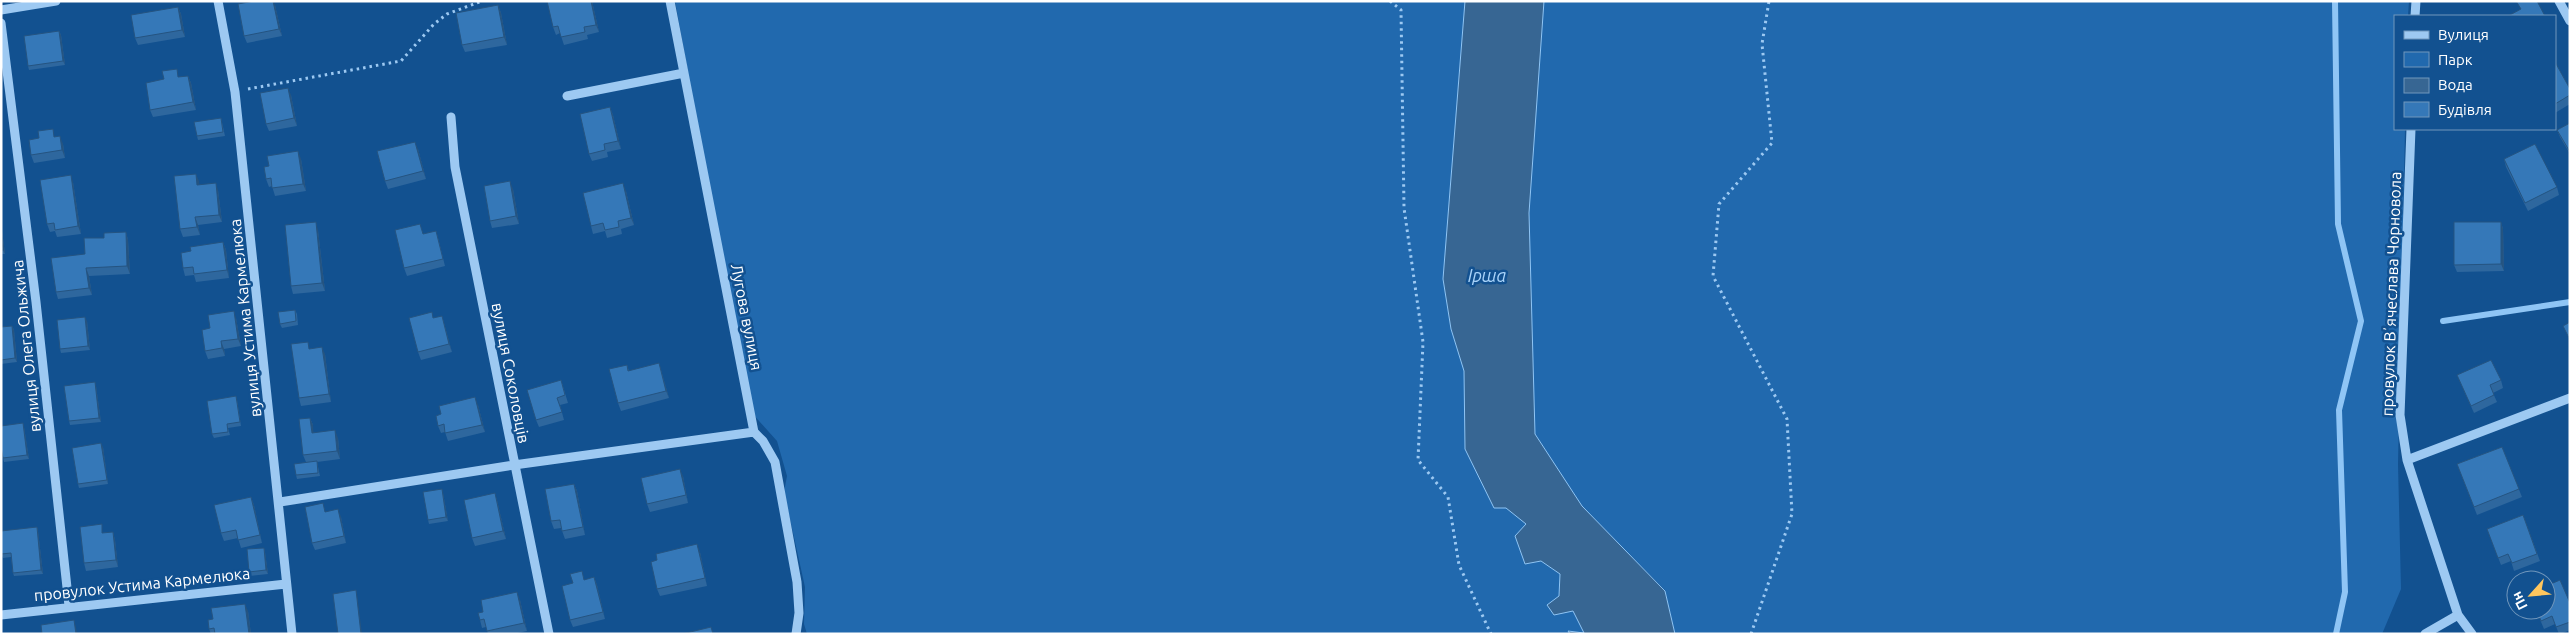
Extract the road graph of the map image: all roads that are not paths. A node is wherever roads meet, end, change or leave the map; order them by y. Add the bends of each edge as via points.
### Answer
1 (56, 1) edge
2 (218, 1) edge
3 (670, 1) edge
4 (2416, 1) edge
5 (2559, 1) edge
6 (1, 10) edge
7 (2415, 15) edge
8 (2570, 21) edge
9 (1, 23) edge
10 (684, 73) junction
11 (567, 96) dead end
12 (451, 117) dead end
13 (2411, 130) edge
14 (2570, 398) edge
15 (754, 432) junction
16 (2406, 460) junction
17 (514, 465) junction
18 (280, 502) junction
19 (286, 584) junction
20 (69, 606) junction
21 (1, 615) edge
22 (2458, 615) junction
23 (292, 634) edge
24 (549, 634) edge
25 (796, 634) edge
26 (2425, 634) edge
27 (2472, 634) edge

1 - 6 street
2 - 18 street, вулиця Устима Кармелюка via 235,92
3 - 10 street, Лугова вулиця
4 - 7 street
5 - 8 street
9 - 20 street, вулиця Олега Ольжича
10 - 11 street
10 - 15 street, Лугова вулиця
12 - 17 street, вулиця Соколовців via 455,167
13 - 16 street, провулок Вʼячеслава Чорновола via 2400,415
14 - 16 street
15 - 17 street
15 - 25 street, Лугова вулиця via 764,441 774,462 798,582
16 - 22 street, провулок Вʼячеслава Чорновола
17 - 18 street
17 - 24 street, вулиця Соколовців
18 - 19 street, вулиця Устима Кармелюка
19 - 20 street, провулок Устима Кармелюка
19 - 23 street, вулиця Устима Кармелюка
20 - 21 street, провулок Устима Кармелюка
22 - 26 street
22 - 27 street, провулок Вʼячеслава Чорновола

